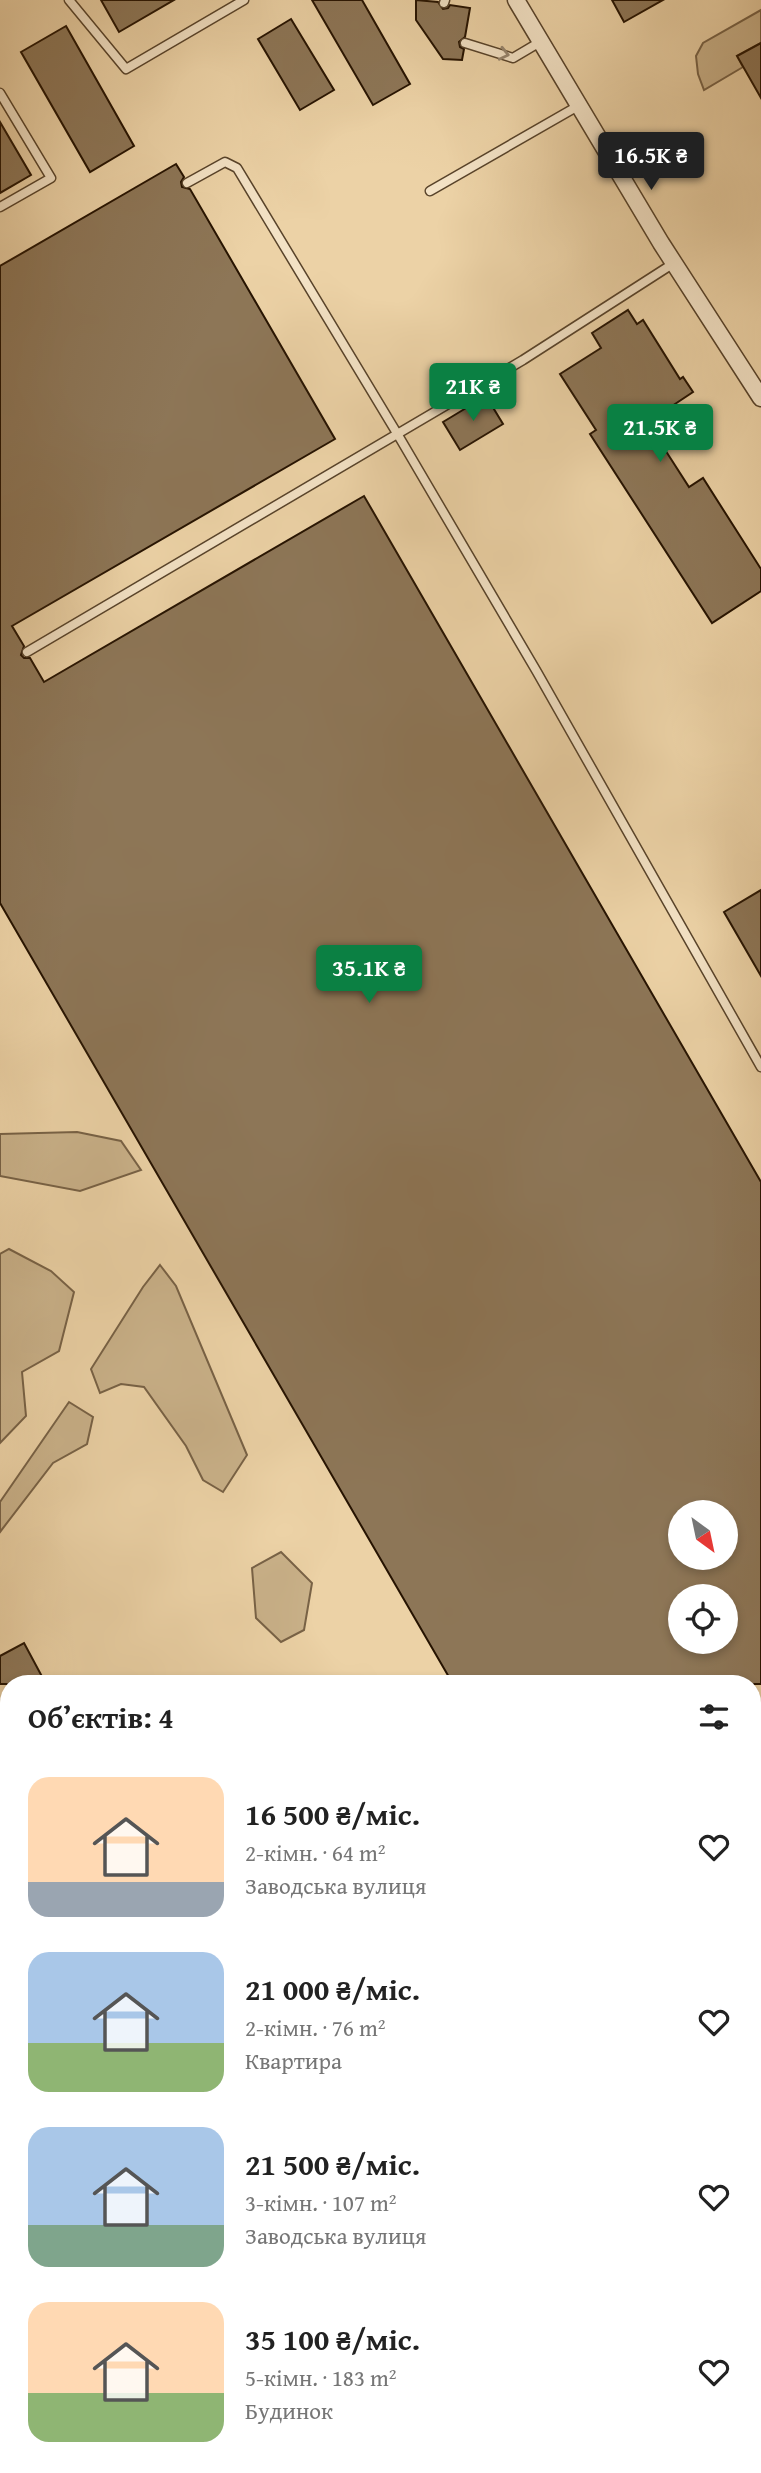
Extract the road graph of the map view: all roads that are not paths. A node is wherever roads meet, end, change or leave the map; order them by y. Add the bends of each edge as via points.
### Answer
1 (69, 0) edge
2 (244, 0) edge
3 (516, 0) edge
4 (540, 42) junction
5 (465, 43) dead end
6 (0, 93) edge
7 (578, 106) junction
8 (187, 183) dead end
9 (430, 191) dead end
10 (0, 207) edge
11 (674, 262) junction
12 (761, 398) edge
13 (398, 435) junction
14 (27, 652) dead end
15 (761, 1067) edge

1 - 2 lane via 126,69
3 - 4 street
5 -> 4 lane via 513,58
4 - 7 street
6 - 10 lane via 51,177
7 - 9 lane
7 - 11 street
8 - 13 lane via 225,162 236,168
11 - 12 street
11 - 13 lane
13 - 14 lane
13 - 15 lane

